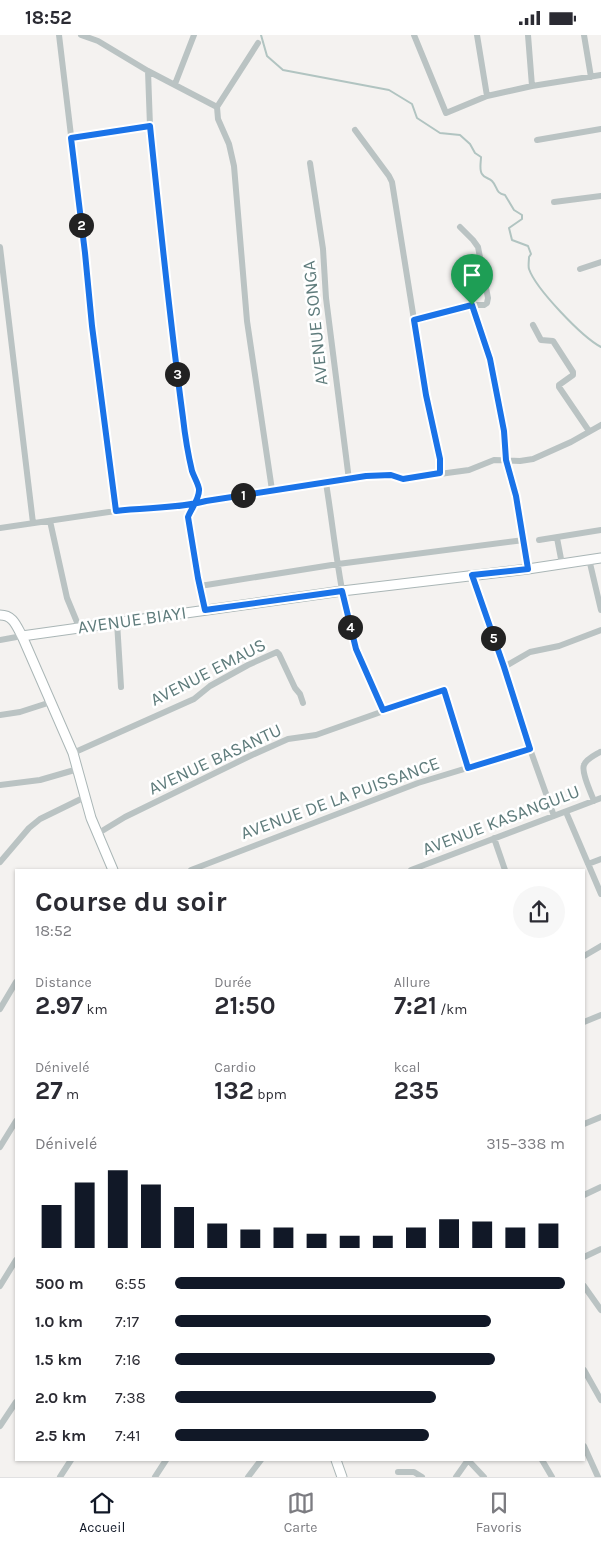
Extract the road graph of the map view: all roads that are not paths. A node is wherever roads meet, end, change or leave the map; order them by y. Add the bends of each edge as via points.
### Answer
1 (59, 35) edge
2 (81, 35) edge
3 (194, 35) edge
4 (414, 35) edge
5 (477, 35) edge
6 (528, 35) edge
7 (584, 35) edge
8 (258, 43) dead end
9 (148, 71) junction
10 (601, 75) edge
11 (591, 77) junction
12 (175, 84) junction
13 (532, 86) junction
14 (486, 96) junction
15 (217, 107) junction
16 (150, 126) junction
17 (601, 129) edge
18 (355, 131) dead end
19 (71, 138) junction
20 (537, 140) dead end
21 (310, 163) dead end
22 (601, 196) edge
23 (554, 201) dead end
24 (460, 227) dead end
25 (0, 247) edge
26 (601, 262) edge
27 (580, 269) dead end
28 (2, 289) edge
29 (472, 305) junction
30 (414, 320) junction
31 (533, 325) dead end
32 (601, 425) edge
33 (589, 431) junction
34 (506, 460) junction
35 (440, 473) junction
36 (349, 480) junction
37 (326, 483) junction
38 (272, 490) junction
39 (194, 504) junction
40 (116, 511) junction
41 (50, 521) junction
42 (33, 523) junction
43 (0, 527) edge
44 (601, 530) edge
45 (557, 538) junction
46 (524, 540) junction
47 (539, 540) dead end
48 (601, 558) edge
49 (588, 559) junction
50 (338, 564) junction
51 (562, 564) junction
52 (528, 569) junction
53 (472, 575) junction
54 (200, 586) junction
55 (342, 591) junction
56 (205, 610) junction
57 (601, 610) edge
58 (0, 615) edge
59 (117, 622) junction
60 (79, 627) junction
61 (601, 630) edge
62 (22, 636) junction
63 (0, 640) edge
64 (504, 667) junction
65 (121, 687) dead end
66 (51, 702) junction
67 (302, 703) dead end
68 (383, 710) junction
69 (0, 715) edge
70 (530, 749) junction
71 (600, 752) edge
72 (73, 753) junction
73 (468, 768) junction
74 (78, 769) junction
75 (0, 785) edge
76 (85, 797) junction
77 (601, 798) edge
78 (594, 801) junction
79 (566, 812) junction
80 (554, 816) junction
81 (97, 834) junction
82 (494, 839) junction
83 (601, 859) edge
84 (0, 862) edge
85 (588, 864) junction
86 (111, 869) edge
87 (194, 869) edge
88 (414, 869) edge
89 (505, 869) edge
90 (601, 894) edge
91 (601, 946) edge
92 (585, 955) edge
93 (15, 985) edge
94 (0, 1009) edge
95 (601, 1015) edge
96 (585, 1022) edge
97 (601, 1117) edge
98 (15, 1123) edge
99 (585, 1124) edge
100 (0, 1147) edge
101 (601, 1187) edge
102 (585, 1195) edge
103 (601, 1249) edge
104 (585, 1257) edge
105 (15, 1262) edge
106 (0, 1286) edge
107 (585, 1287) edge
108 (601, 1310) edge
109 (585, 1372) edge
110 (601, 1400) edge
111 (15, 1404) edge
112 (0, 1427) edge
113 (585, 1448) edge
114 (70, 1461) edge
115 (165, 1461) edge
116 (260, 1461) edge
117 (336, 1461) edge
118 (467, 1461) edge
119 (469, 1461) edge
120 (543, 1461) edge
121 (398, 1472) dead end
122 (60, 1477) edge
123 (155, 1477) edge
124 (248, 1477) edge
125 (342, 1477) edge
126 (422, 1477) edge
127 (456, 1477) edge
128 (484, 1477) edge
129 (552, 1477) edge
130 (598, 1477) edge

1 - 19 street
2 - 9 street via 98,41
3 - 12 street
4 - 14 street via 444,112
5 - 14 street
6 - 13 street
7 - 11 street
8 - 15 street
9 - 12 street
9 - 16 street
10 - 11 street
11 - 13 street
12 - 15 street
13 - 14 street
15 - 38 street via 234,166 247,321
16 - 19 street
16 - 39 street via 171,330 193,472 199,489
17 - 20 street
18 - 30 street via 392,182
19 - 40 street
21 - 36 street, AVENUE SONGA
22 - 23 street
24 - 29 street via 478,247 486,287 487,303
25 - 28 street
26 - 27 street
28 - 42 street
29 - 30 street
29 - 34 street via 490,359 504,431
30 - 35 street
31 - 33 street via 541,340 553,341 573,372 559,387
32 - 33 street
33 - 34 street via 533,459
34 - 35 street via 490,461 469,470
34 - 46 street
35 - 36 street via 410,478 382,475
36 - 37 street
37 - 38 street
37 - 50 street
38 - 39 street
39 - 40 street
39 - 54 street via 188,517
40 - 41 street
41 - 42 street
41 - 60 street via 66,598
42 - 43 street
44 - 45 street
45 - 47 street
45 - 51 street
46 - 50 street
46 - 52 street
48 - 49 street, AVENUE BIAYI
49 - 51 street, AVENUE BIAYI
49 - 57 street
50 - 54 street
50 - 55 street
51 - 52 street, AVENUE BIAYI
52 - 53 street, AVENUE BIAYI
53 - 55 street, AVENUE BIAYI
53 - 64 street
54 - 56 street
55 - 56 street, AVENUE BIAYI
55 - 68 street via 356,649
56 - 59 street, AVENUE BIAYI
58 - 62 street via 12,618
59 - 60 street, AVENUE BIAYI
59 - 65 street
60 - 62 street, AVENUE BIAYI
61 - 64 street via 559,646 530,652
62 - 63 street
62 - 66 street
64 - 70 street
66 - 69 street
66 - 72 street
67 - 72 street, AVENUE EMAUS via 277,652 210,686 194,699
68 - 73 street, AVENUE BASANTU via 444,690
68 - 81 street, AVENUE BASANTU via 316,735 288,739 125,817
70 - 73 street, AVENUE DE LA PUISSANCE
70 - 80 street
71 - 78 street via 583,766
72 - 74 street
73 - 87 street, AVENUE DE LA PUISSANCE via 418,783
74 - 75 street via 40,780
74 - 76 street
76 - 81 street
76 - 84 street via 40,819
77 - 78 street, AVENUE KASANGULU
78 - 79 street, AVENUE KASANGULU
79 - 80 street, AVENUE KASANGULU
79 - 85 street
80 - 82 street, AVENUE KASANGULU
81 - 86 street
82 - 88 street, AVENUE KASANGULU
82 - 89 street
83 - 85 street
85 - 90 street
91 - 92 street
93 - 94 street
95 - 96 street
97 - 99 street
98 - 100 street
101 - 102 street
103 - 104 street
105 - 106 street
107 - 108 street
109 - 110 street
111 - 112 street
113 - 130 street
114 - 122 street
115 - 123 street
116 - 124 street
117 - 125 street
118 - 127 street
119 - 128 street
120 - 129 street
121 - 126 street via 414,1472

